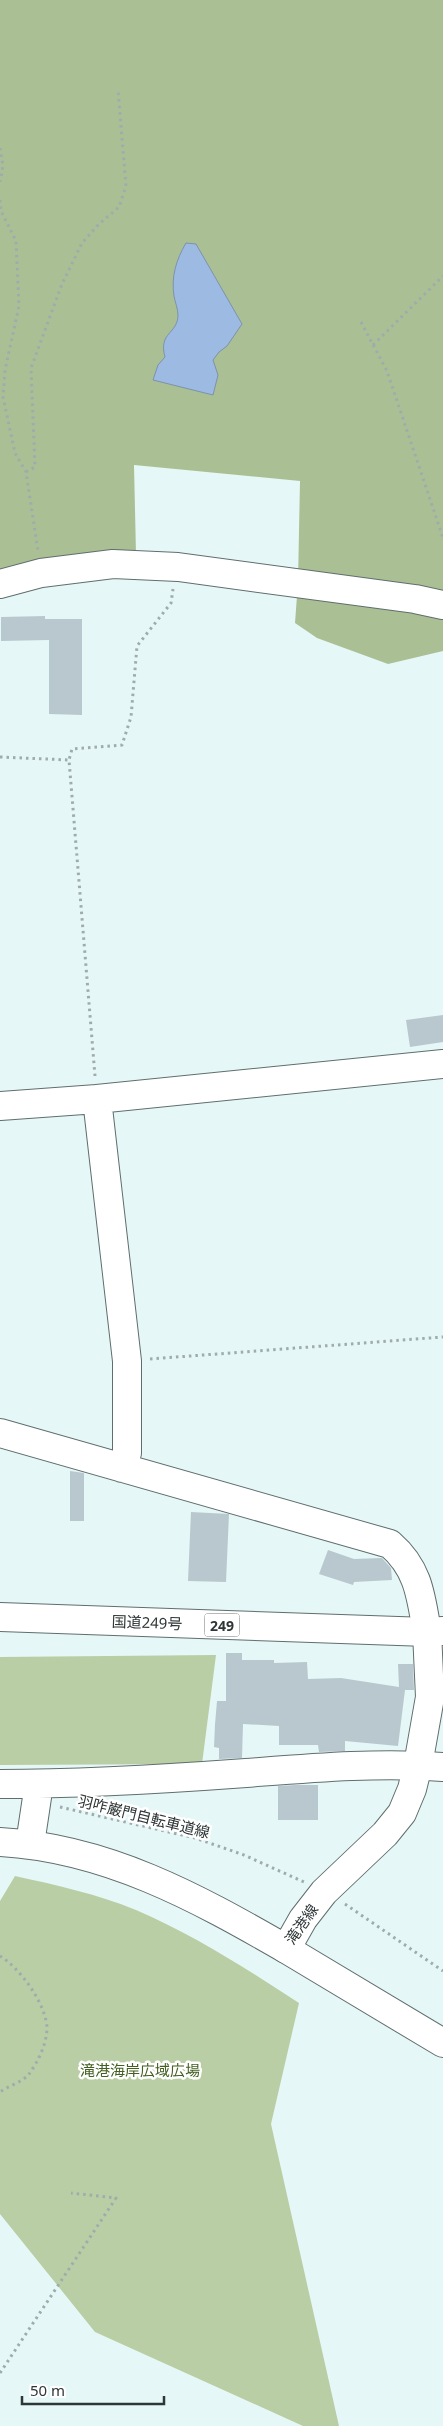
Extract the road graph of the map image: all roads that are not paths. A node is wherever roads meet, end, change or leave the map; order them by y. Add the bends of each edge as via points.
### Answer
1 (0, 584) edge
2 (443, 606) edge
3 (443, 1064) edge
4 (97, 1099) junction
5 (0, 1106) edge
6 (0, 1433) edge
7 (122, 1468) junction
8 (0, 1617) edge
9 (435, 1632) edge
10 (430, 1766) edge
11 (0, 1784) edge
12 (39, 1784) junction
13 (0, 1842) edge
14 (30, 1844) junction
15 (286, 1949) junction
16 (443, 2043) edge

1 - 2 main road via 42,573 113,564 178,567 415,598
3 - 4 main road
4 - 5 main road
4 - 7 main road via 127,1361 128,1453
6 - 7 main road, 滝港線
7 - 9 main road, 滝港線 via 390,1544 401,1554 419,1585
8 - 9 main road, 国道249号 / 249
9 - 10 main road, 滝港線 via 430,1697
10 - 12 main road via 303,1769
10 - 15 main road, 滝港線 via 412,1789 402,1813 385,1834 324,1892
11 - 12 main road
12 - 14 main road
13 - 14 main road, 滝港線
14 - 15 main road, 滝港線 via 122,1866 216,1908
15 - 16 main road

